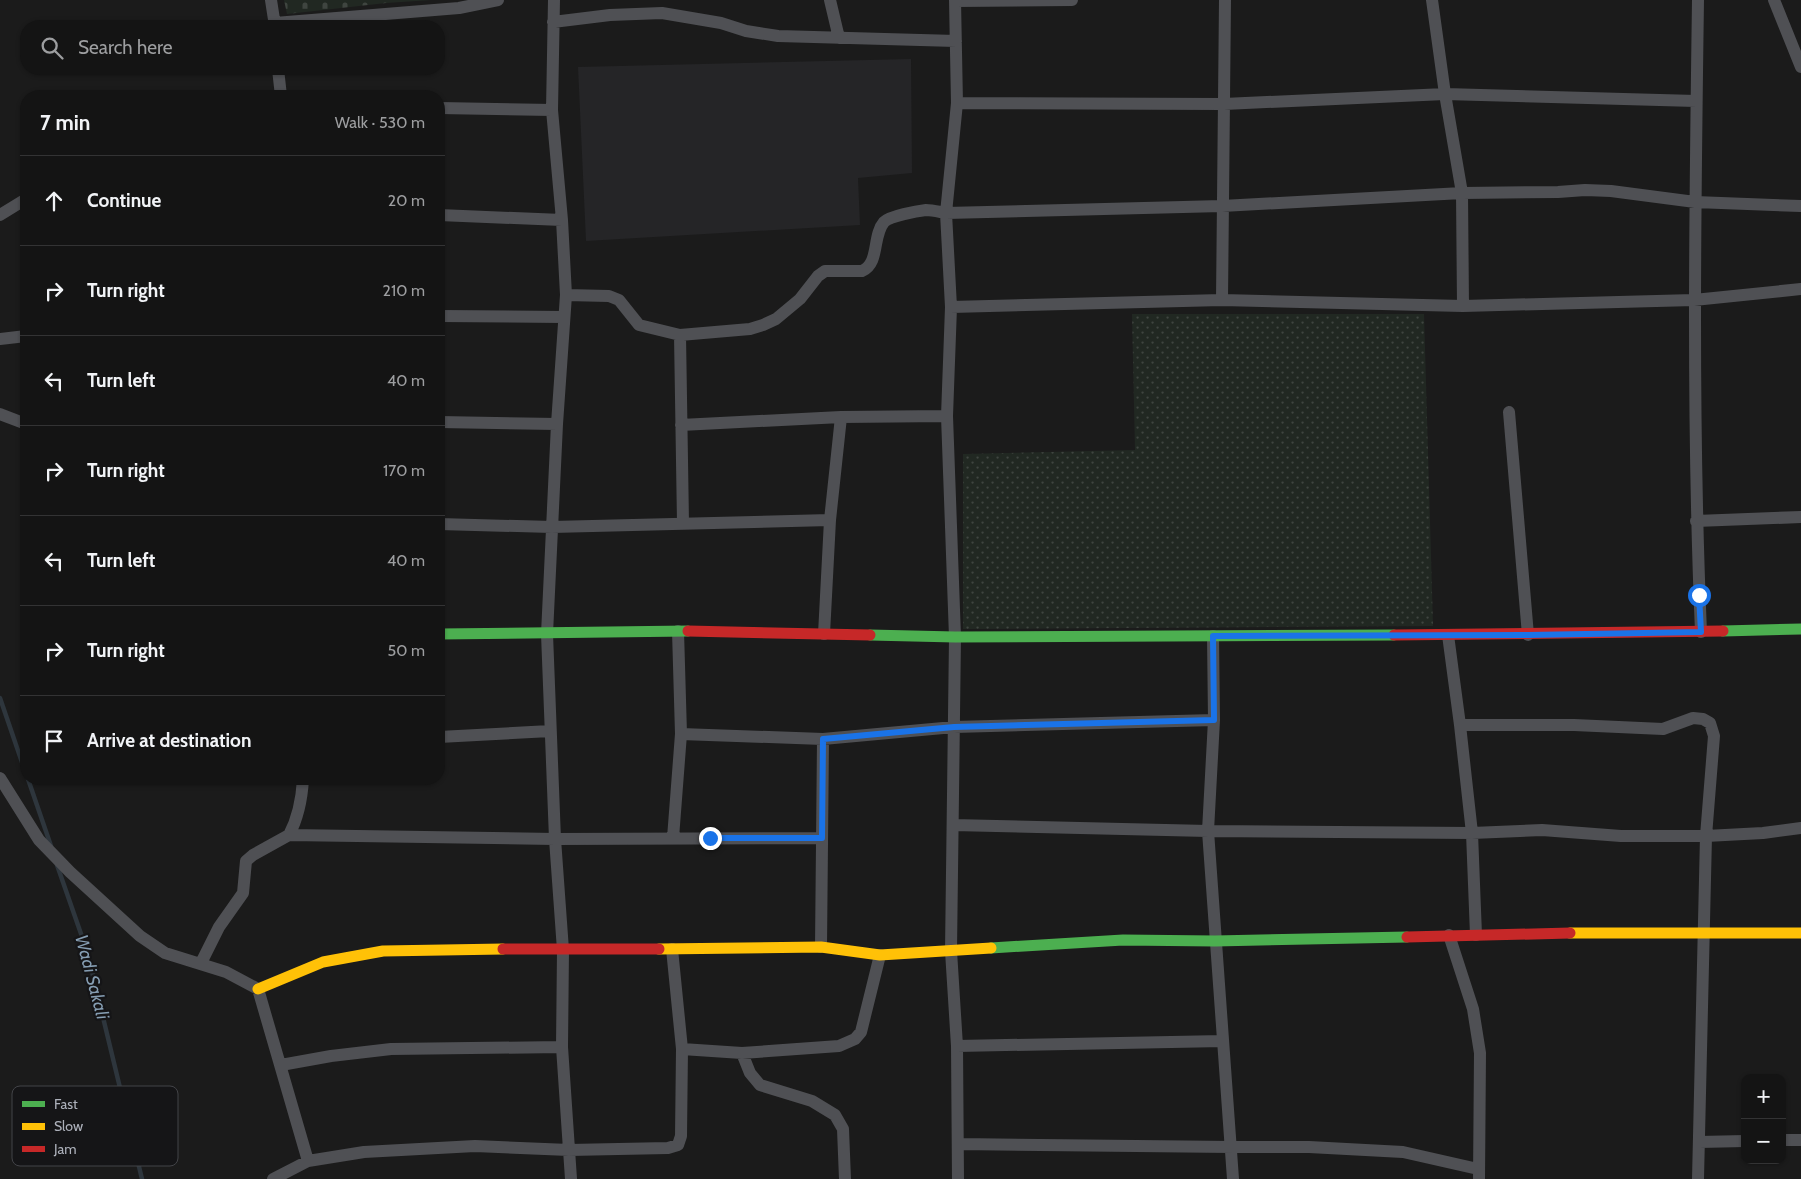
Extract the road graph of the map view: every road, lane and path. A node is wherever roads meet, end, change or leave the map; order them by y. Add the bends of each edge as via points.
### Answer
1 (271, 0) edge
2 (498, 0) edge
3 (554, 0) edge
4 (830, 0) edge
5 (1072, 0) edge
6 (1225, 0) edge
7 (1426, 0) edge
8 (1432, 0) edge
9 (1438, 0) edge
10 (1698, 0) edge
11 (1774, 0) edge
12 (955, 1) edge
13 (274, 20) edge
14 (329, 20) edge
15 (553, 22) junction
16 (839, 38) junction
17 (956, 41) junction
18 (1801, 67) edge
19 (279, 75) edge
20 (280, 90) edge
21 (1445, 94) junction
22 (1696, 101) junction
23 (957, 103) junction
24 (1224, 104) junction
25 (445, 108) edge
26 (552, 110) junction
27 (1462, 193) junction
28 (1695, 202) junction
29 (20, 203) edge
30 (1222, 206) junction
31 (1801, 206) edge
32 (946, 212) junction
33 (0, 215) edge
34 (445, 215) edge
35 (562, 220) junction
36 (1801, 289) edge
37 (566, 295) junction
38 (1222, 300) junction
39 (1694, 300) junction
40 (1462, 306) junction
41 (951, 307) junction
42 (445, 316) edge
43 (564, 317) junction
44 (680, 335) junction
45 (20, 337) edge
46 (0, 339) edge
47 (1509, 412) dead end
48 (0, 414) edge
49 (947, 416) junction
50 (841, 417) junction
51 (20, 422) edge
52 (445, 422) edge
53 (557, 424) junction
54 (680, 424) junction
55 (1801, 517) edge
56 (830, 520) junction
57 (1696, 521) junction
58 (683, 523) junction
59 (445, 524) edge
60 (552, 526) junction
61 (1801, 629) edge
62 (678, 631) junction
63 (1701, 632) junction
64 (445, 634) edge
65 (547, 634) junction
66 (824, 634) junction
67 (1448, 635) junction
68 (1528, 635) junction
69 (1213, 636) junction
70 (955, 637) junction
71 (1214, 720) junction
72 (1460, 725) junction
73 (954, 727) junction
74 (550, 731) junction
75 (680, 734) junction
76 (445, 737) edge
77 (823, 739) junction
78 (0, 778) edge
79 (302, 785) edge
80 (953, 825) junction
81 (1801, 828) edge
82 (1208, 831) junction
83 (1472, 832) junction
84 (289, 835) junction
85 (1706, 836) junction
86 (673, 838) junction
87 (822, 838) junction
88 (555, 839) junction
89 (1703, 933) junction
90 (1801, 933) edge
91 (1476, 934) junction
92 (1449, 935) junction
93 (1215, 941) junction
94 (820, 947) junction
95 (672, 949) junction
96 (563, 950) junction
97 (951, 951) junction
98 (880, 955) junction
99 (201, 963) junction
100 (258, 989) junction
101 (1223, 1041) junction
102 (957, 1046) junction
103 (562, 1047) junction
104 (682, 1049) junction
105 (742, 1053) junction
106 (281, 1065) junction
107 (1786, 1140) edge
108 (1801, 1140) edge
109 (1741, 1141) edge
110 (1699, 1142) junction
111 (958, 1144) junction
112 (1232, 1147) junction
113 (570, 1150) junction
114 (308, 1162) junction
115 (1478, 1174) edge
116 (273, 1179) edge
117 (571, 1179) edge
118 (844, 1179) edge
119 (958, 1179) edge
120 (1233, 1179) edge
121 (1698, 1179) edge

1 - 13 street
2 - 14 street via 459,8
3 - 15 street
4 - 16 street
5 - 12 street
6 - 24 street
7 - 8 street
8 - 9 street
8 - 21 street
10 - 22 street
11 - 18 street
12 - 17 street
15 - 16 street via 662,13 778,36
15 - 26 street
16 - 17 street
17 - 23 street
19 - 20 street
21 - 22 street
21 - 24 street
21 - 27 street
22 - 28 street
23 - 24 street
23 - 32 street
24 - 30 street
25 - 26 street
26 - 35 street
27 - 28 street via 1611,191
27 - 30 street
27 - 40 street
28 - 31 street
28 - 39 street
29 - 33 street
30 - 32 street
30 - 38 street
32 - 41 street
32 - 44 street via 926,210 891,218 884,223 867,269 825,271 800,299 764,325
34 - 35 street
35 - 37 street
36 - 39 street
37 - 43 street
37 - 44 street via 608,296 619,300 639,325
38 - 40 street
38 - 41 street
39 - 40 street
39 - 57 street
41 - 49 street
42 - 43 street
43 - 53 street
44 - 54 street
45 - 46 street
47 - 68 street
48 - 51 street
49 - 50 street
49 - 70 street
50 - 54 street
50 - 56 street
52 - 53 street
53 - 60 street
54 - 58 street
55 - 57 street
56 - 58 street
56 - 66 street
57 - 63 street
58 - 60 street
59 - 60 street
60 - 65 street
61 - 63 street
62 - 65 street
62 - 66 street
62 - 75 street
63 - 68 street
64 - 65 street
65 - 74 street
66 - 70 street
67 - 68 street
67 - 69 street
67 - 72 street
69 - 70 street
69 - 71 street
70 - 73 street
71 - 73 street
71 - 82 street
72 - 83 street
72 - 85 street via 1663,729 1693,718 1703,719 1710,723 1714,736
73 - 77 street
73 - 80 street
74 - 76 street
74 - 88 street
75 - 77 street
75 - 86 street
77 - 87 street
78 - 99 street via 39,840 70,872 154,947 176,958
79 - 84 street
80 - 82 street
80 - 97 street
81 - 85 street
82 - 83 street
82 - 93 street
83 - 85 street via 1542,830 1621,836
83 - 91 street
84 - 88 street
84 - 99 street via 246,861 243,893 219,927
85 - 89 street
86 - 87 street
86 - 88 street
87 - 94 street
88 - 96 street
89 - 90 street
89 - 91 street
89 - 110 street
91 - 92 street
92 - 93 street
92 - 115 street via 1474,1009 1480,1053
93 - 97 street via 1123,940
93 - 101 street
94 - 95 street
94 - 98 street
95 - 96 street
95 - 104 street
96 - 100 street via 383,951 323,962
96 - 103 street
97 - 98 street
97 - 102 street
98 - 105 street via 861,1032 855,1039 839,1046
99 - 100 street
100 - 106 street
101 - 102 street
101 - 112 street
102 - 111 street
103 - 106 street via 392,1049
103 - 113 street
104 - 105 street
104 - 113 street via 681,1136 678,1145 668,1148
105 - 118 street via 750,1073 760,1085 812,1102 835,1115 843,1129
106 - 114 street
107 - 108 street
109 - 110 street
110 - 121 street
111 - 112 street
111 - 119 street
112 - 115 street via 1309,1146 1403,1152
112 - 120 street
113 - 114 street via 475,1146 364,1152
113 - 117 street
114 - 116 street

